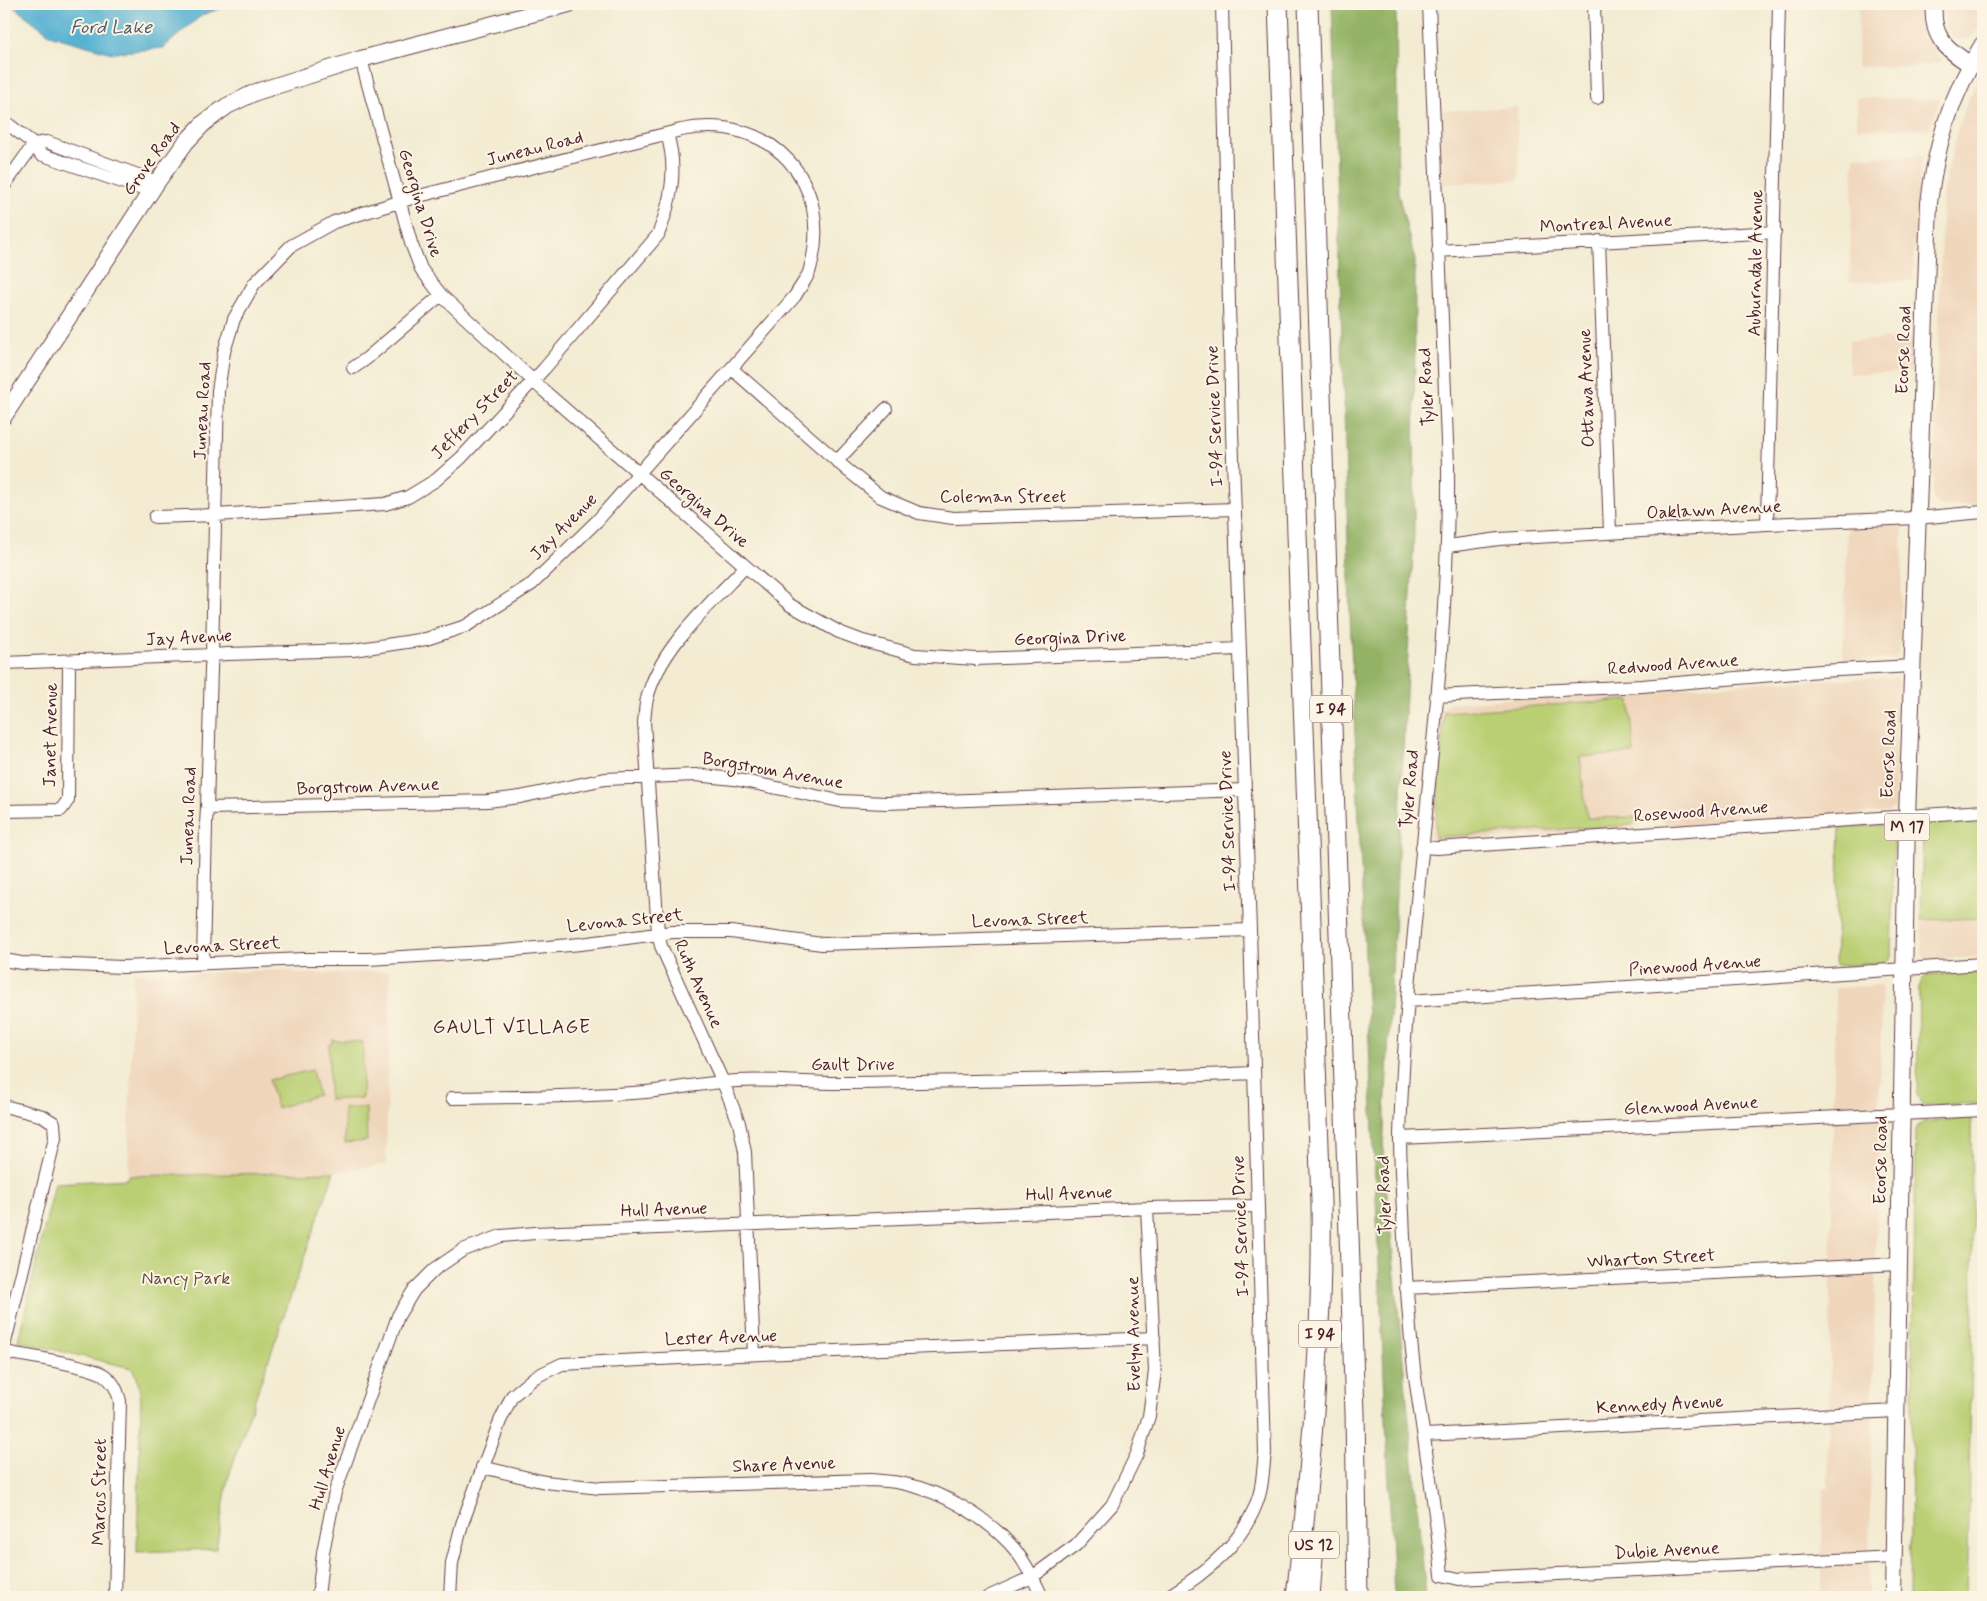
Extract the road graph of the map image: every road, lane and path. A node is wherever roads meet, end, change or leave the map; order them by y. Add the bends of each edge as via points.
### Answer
1 (569, 4) edge
2 (1222, 4) edge
3 (1278, 4) edge
4 (1308, 4) edge
5 (1429, 4) edge
6 (1594, 4) edge
7 (1779, 4) edge
8 (1934, 4) edge
9 (1983, 44) edge
10 (362, 59) junction
11 (1971, 65) junction
12 (1597, 98) dead end
13 (4, 121) edge
14 (667, 134) junction
15 (34, 144) junction
16 (4, 186) edge
17 (154, 187) junction
18 (400, 202) junction
19 (1775, 232) junction
20 (1599, 241) junction
21 (1438, 251) junction
22 (441, 295) junction
23 (353, 368) dead end
24 (732, 368) junction
25 (533, 380) junction
26 (886, 409) dead end
27 (4, 416) edge
28 (837, 462) junction
29 (639, 474) junction
30 (1235, 509) junction
31 (1983, 512) edge
32 (216, 515) junction
33 (155, 517) dead end
34 (1917, 518) junction
35 (1767, 524) junction
36 (1610, 533) junction
37 (1448, 546) junction
38 (745, 566) junction
39 (1240, 649) junction
40 (212, 655) junction
41 (69, 662) junction
42 (4, 663) edge
43 (1912, 666) junction
44 (1436, 696) junction
45 (647, 776) junction
46 (1244, 790) junction
47 (207, 808) junction
48 (4, 811) edge
49 (1983, 812) edge
50 (1907, 816) junction
51 (1422, 847) junction
52 (1250, 930) junction
53 (658, 934) junction
54 (4, 960) edge
55 (203, 964) junction
56 (1983, 964) edge
57 (1904, 970) junction
58 (1408, 1001) junction
59 (1254, 1073) junction
60 (722, 1082) junction
61 (452, 1098) dead end
62 (4, 1106) edge
63 (1983, 1110) edge
64 (1902, 1113) junction
65 (1400, 1138) junction
66 (1257, 1206) junction
67 (1147, 1208) junction
68 (748, 1225) junction
69 (1899, 1264) junction
70 (1406, 1288) junction
71 (1154, 1338) junction
72 (4, 1346) edge
73 (4, 1352) edge
74 (754, 1354) junction
75 (1896, 1411) junction
76 (1425, 1435) junction
77 (482, 1467) junction
78 (1308, 1494) junction
79 (1894, 1558) junction
80 (1442, 1575) joint
81 (1032, 1577) junction
82 (115, 1597) edge
83 (318, 1597) edge
84 (450, 1597) edge
85 (988, 1597) edge
86 (1042, 1597) edge
87 (1167, 1597) edge
88 (1296, 1597) edge
89 (1310, 1597) edge
90 (1358, 1597) edge
91 (1893, 1597) edge

1 - 10 main road, Grove Road
2 - 30 street, I-94 Service Drive
3 - 78 highway, I 94 via 1321,1202 1321,1320
4 - 90 highway, I 94 via 1355,1414
5 - 21 street, Tyler Road
6 - 12 street
7 - 19 street, Auburndale Avenue
8 - 11 main road via 1935,26 1940,41
9 - 11 main road, Ecorse Road / M 17
10 - 17 main road, Grove Road via 256,92 227,106 186,142
10 - 18 street, Georgina Drive
11 - 34 main road, Ecorse Road / M 17 via 1945,120 1932,176
13 - 15 street
14 - 18 street, Juneau Road
14 - 24 street, Jay Avenue via 699,126 733,128 769,144 792,162 814,210 816,239 810,271 795,296
14 - 25 street, Jeffery Street via 674,174 668,209 658,235
15 - 16 street
15 - 17 street via 47,142
17 - 27 main road, Grove Road
18 - 22 street, Georgina Drive via 422,269
18 - 32 street, Juneau Road via 334,222 310,234 291,246 254,284 234,319 224,352 218,391
19 - 20 street, Montreal Avenue
19 - 35 street, Auburndale Avenue
20 - 21 street, Montreal Avenue
20 - 36 street, Ottawa Avenue
21 - 37 street, Tyler Road via 1448,465
22 - 23 street
22 - 25 street, Georgina Drive
24 - 28 street, Coleman Street
24 - 29 street, Jay Avenue
25 - 29 street, Georgina Drive
25 - 32 street, Jeffery Street via 461,458 436,480 408,497 385,504
26 - 28 street
28 - 30 street, Coleman Street via 881,497 919,513 952,518
29 - 38 street, Georgina Drive
29 - 40 street, Jay Avenue via 597,522 532,584 466,626 426,639 353,650
30 - 39 street, I-94 Service Drive
31 - 34 street, Oaklawn Avenue
32 - 33 street, Jeffery Street
32 - 40 street, Juneau Road
34 - 35 street, Oaklawn Avenue
34 - 43 main road, Ecorse Road / M 17
35 - 36 street, Oaklawn Avenue
36 - 37 street, Oaklawn Avenue via 1499,539
37 - 44 street, Tyler Road
38 - 39 street, Georgina Drive via 790,605 839,632 915,655 976,659
38 - 45 street, Ruth Avenue via 670,649 655,674 646,700 644,722
39 - 46 street, I-94 Service Drive
40 - 41 street, Jay Avenue
40 - 47 street, Juneau Road
41 - 42 street, Jay Avenue
41 - 48 street, Janet Avenue via 68,800 61,810
43 - 44 street, Redwood Avenue via 1642,686
43 - 50 main road, Ecorse Road / M 17
44 - 51 street, Tyler Road
45 - 46 street, Borgstrom Avenue via 695,775 734,779 840,802
45 - 47 street, Borgstrom Avenue via 605,779 488,801
45 - 53 street, Ruth Avenue
46 - 52 street, I-94 Service Drive
47 - 55 street, Juneau Road
49 - 50 street, Rosewood Avenue
50 - 51 street, Rosewood Avenue
50 - 57 main road, Ecorse Road / M 17
51 - 58 street, Tyler Road
52 - 53 street, Levona Street via 822,944 731,932
52 - 59 street, I-94 Service Drive
53 - 55 street, Levona Street via 502,951
53 - 60 street, Ruth Avenue
54 - 55 street, Levona Street via 96,967
56 - 57 street, Pinewood Avenue
57 - 58 street, Pinewood Avenue
57 - 64 main road, Ecorse Road / M 17
58 - 65 street, Tyler Road
59 - 60 street, Gault Drive via 824,1084 779,1080
59 - 66 street, I-94 Service Drive
60 - 61 street, Gault Drive via 647,1092
60 - 68 street, Ruth Avenue via 739,1123 745,1152
62 - 72 street via 44,1116 54,1123 55,1138
63 - 64 street, Glenwood Avenue
64 - 65 street, Glenwood Avenue
64 - 69 main road, Ecorse Road / M 17
65 - 70 street, Tyler Road
66 - 67 street, Hull Avenue
66 - 87 street, I-94 Service Drive via 1265,1453 1259,1495 1234,1544 1196,1579
67 - 68 street, Hull Avenue
67 - 71 street, Evelyn Avenue
68 - 74 street, Ruth Avenue
68 - 83 street, Hull Avenue via 502,1236 463,1250 435,1269 414,1290 398,1316 335,1492
69 - 70 street, Wharton Street
69 - 75 main road, Ecorse Road / M 17
70 - 76 street, Tyler Road via 1414,1370
71 - 74 street, Lester Avenue
71 - 81 street, Evelyn Avenue via 1154,1385 1149,1416 1137,1454 1112,1505 1076,1545
73 - 82 street, Marcus Street via 89,1369 103,1374 116,1387 120,1401
74 - 77 street, Lester Avenue via 562,1364 535,1377 512,1396
75 - 76 street, Kennedy Avenue
75 - 79 main road, Ecorse Road / M 17
76 - 80 street, Tyler Road
77 - 81 street, Share Avenue via 545,1482 600,1488 870,1480 904,1484 934,1493 974,1514 1011,1545
77 - 84 street, Lester Avenue via 452,1563
78 - 88 highway, I 94
78 - 89 highway, US 12 via 1315,1530
79 - 80 street, Dubie Avenue via 1459,1579
79 - 91 main road, Ecorse Road / M 17
81 - 85 street, Evelyn Avenue
81 - 86 street, Share Avenue

